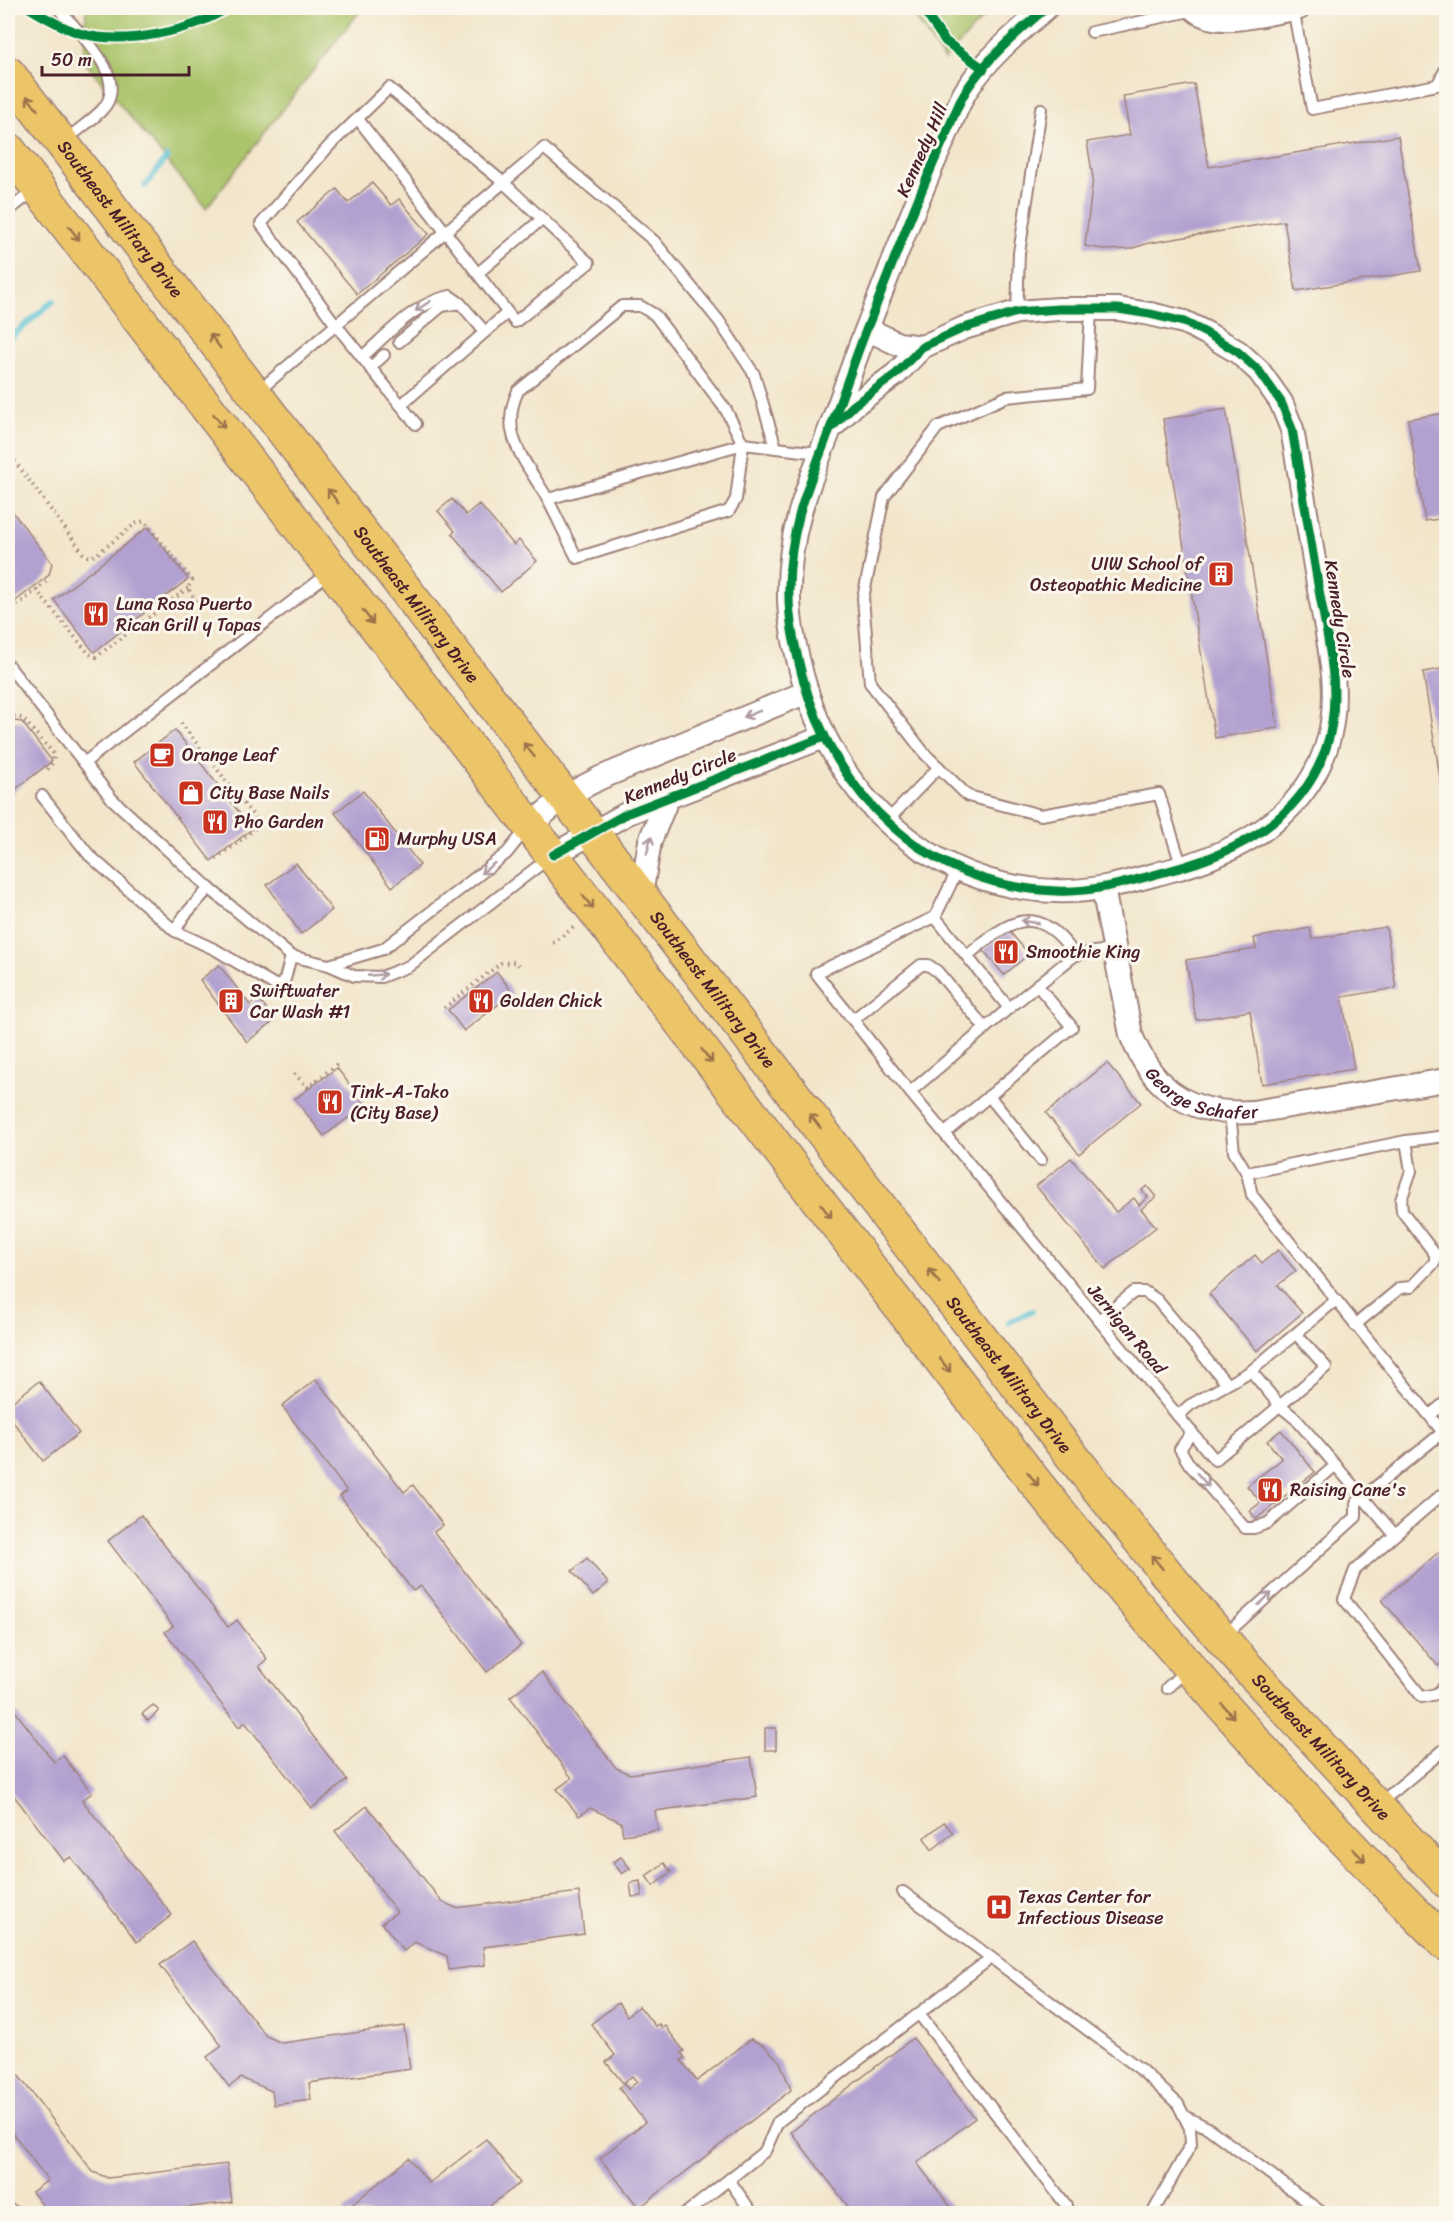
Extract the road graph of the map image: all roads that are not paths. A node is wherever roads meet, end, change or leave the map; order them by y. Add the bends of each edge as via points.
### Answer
1 (58, 8) edge
2 (1046, 8) edge
3 (1296, 8) edge
4 (1194, 9) edge
5 (1092, 32) dead end
6 (1446, 69) edge
7 (8, 73) edge
8 (1041, 109) dead end
9 (358, 119) junction
10 (62, 143) junction
11 (8, 149) edge
12 (504, 183) junction
13 (39, 187) junction
14 (8, 211) edge
15 (542, 219) junction
16 (446, 230) junction
17 (478, 273) junction
18 (460, 303) junction
19 (1091, 309) junction
20 (1017, 312) junction
21 (507, 313) junction
22 (336, 325) junction
23 (867, 329) junction
24 (485, 332) junction
25 (399, 342) dead end
26 (922, 347) junction
27 (384, 355) dead end
28 (362, 357) junction
29 (370, 368) junction
30 (255, 394) junction
31 (400, 405) junction
32 (416, 424) dead end
33 (831, 428) junction
34 (743, 444) junction
35 (776, 448) junction
36 (819, 453) junction
37 (548, 499) junction
38 (333, 570) junction
39 (8, 665) edge
40 (13, 681) edge
41 (807, 692) junction
42 (824, 737) junction
43 (84, 764) junction
44 (939, 767) junction
45 (42, 796) dead end
46 (564, 797) junction
47 (667, 799) junction
48 (886, 821) junction
49 (529, 826) junction
50 (594, 833) junction
51 (553, 855) junction
52 (1182, 868) junction
53 (958, 869) junction
54 (209, 888) junction
55 (1103, 888) junction
56 (641, 895) junction
57 (935, 917) junction
58 (175, 931) junction
59 (1115, 949) junction
60 (1076, 955) junction
61 (291, 956) junction
62 (967, 956) junction
63 (330, 965) junction
64 (1038, 985) junction
65 (1009, 1008) junction
66 (853, 1020) junction
67 (985, 1028) junction
68 (1446, 1080) edge
69 (910, 1092) junction
70 (989, 1096) junction
71 (1230, 1113) junction
72 (945, 1133) junction
73 (1446, 1136) edge
74 (1406, 1141) junction
75 (1041, 1160) dead end
76 (1247, 1173) junction
77 (1336, 1300) junction
78 (1099, 1320) junction
79 (1355, 1325) junction
80 (1296, 1334) junction
81 (1251, 1371) junction
82 (1226, 1383) junction
83 (1446, 1402) edge
84 (1280, 1406) junction
85 (1430, 1415) junction
86 (1178, 1416) junction
87 (1192, 1432) junction
88 (1445, 1434) edge
89 (1336, 1465) junction
90 (1446, 1491) edge
91 (1360, 1500) junction
92 (1395, 1535) junction
93 (1222, 1638) junction
94 (1178, 1678) junction
95 (1446, 1686) edge
96 (1446, 1748) edge
97 (1376, 1807) junction
98 (1446, 1881) edge
99 (903, 1892) dead end
100 (1446, 1944) edge
101 (991, 1958) junction
102 (919, 2014) junction
103 (1184, 2116) junction
104 (729, 2180) junction
105 (1066, 2205) dead end
106 (8, 2209) edge
107 (18, 2214) edge
108 (685, 2214) edge
109 (753, 2214) edge
110 (1152, 2214) edge
111 (1324, 2214) edge

1 - 10 lane via 103,62 111,79 111,93 102,110
2 - 23 street, Kennedy Hill via 1007,41 967,89 932,164
3 - 4 street via 1222,20 1204,17
3 - 6 lane via 1312,109 1437,85
4 - 5 lane
10 -> 7 main road, Southeast Military Drive
8 - 20 lane via 1020,253
9 - 12 lane via 389,88
9 - 16 lane
9 - 22 lane via 261,224
30 -> 10 main road, Southeast Military Drive
11 - 13 main road
12 - 15 lane
12 - 16 lane
12 - 35 lane via 544,148 654,242 719,321 754,374
13 - 14 lane
13 -> 38 main road
15 - 17 lane
15 - 21 lane via 589,263 515,322
16 - 17 lane
16 - 22 lane
17 - 21 lane
18 - 24 lane
18 - 25 lane via 442,306
18 -> 28 lane via 450,296 433,299
19 - 20 street, Kennedy Circle
19 - 44 lane via 1087,389 1006,397 938,427 884,497 863,598 870,682
19 - 52 street, Kennedy Circle via 1149,314 1184,322 1238,352 1281,402 1292,429 1334,680 1334,714 1328,743 1301,793 1257,836 1220,856
20 - 26 street, Kennedy Circle via 964,328
21 - 24 lane
22 - 28 lane
22 - 30 lane
23 - 26 street via 898,344
23 - 33 street, Kennedy Circle
24 - 31 lane
26 - 33 street, Kennedy Circle
27 - 29 lane
28 - 29 lane
29 - 31 lane
46 -> 30 main road, Southeast Military Drive
31 - 32 lane
33 - 36 street, Kennedy Circle
34 - 35 lane
34 - 37 lane
34 - 37 lane via 736,499 729,511 577,558
34 - 37 lane via 726,410 655,315 640,306 622,306 518,391 510,408 516,448
35 - 36 lane
36 - 41 street, Kennedy Circle via 798,515 789,587 795,648
38 - 43 lane
38 -> 49 main road
39 - 40 lane
40 - 43 lane
41 - 42 street, Kennedy Circle
41 -> 46 street, Kennedy Circle via 600,778
42 - 47 street, Kennedy Circle
42 - 48 street, Kennedy Circle via 855,787
43 - 54 lane via 112,799
44 - 48 lane
44 - 52 lane via 968,796 1041,815 1159,794
45 - 58 lane via 89,855
46 - 49 street, Kennedy Circle
46 - 50 main road, Southeast Military Drive
47 - 50 street, Kennedy Circle via 628,813
56 -> 47 street via 651,835
48 - 53 street, Kennedy Circle via 919,848
49 - 51 main road
49 -> 63 lane via 507,853 383,949
50 - 51 street, Kennedy Circle
50 - 56 main road, Southeast Military Drive
63 -> 51 lane via 354,976 381,977 409,966
51 -> 94 main road via 1035,1482 1134,1604
52 - 55 street, Kennedy Circle
53 - 55 street, Kennedy Circle via 1001,883 1056,891
53 - 57 lane
54 - 58 lane
54 - 61 lane
55 - 59 street, George Schafer
93 -> 56 main road, Southeast Military Drive via 1060,1441
57 - 62 lane
57 - 66 lane, Jernigan Road via 816,973
58 - 61 lane via 278,987 285,979
59 - 60 lane
59 - 71 street, George Schafer via 1131,1035 1152,1075 1187,1102
60 -> 62 lane via 1052,929 1020,921 992,934
60 - 64 lane
61 - 63 lane
62 - 65 lane
64 - 65 lane
64 - 70 lane via 1072,1027
65 - 67 lane
66 - 67 lane via 921,965 928,965
66 - 69 lane, Jernigan Road
67 - 69 lane
68 - 71 street, George Schafer
69 - 72 lane, Jernigan Road
70 - 72 lane
70 - 75 lane
71 - 76 lane via 1234,1152
72 - 78 lane, Jernigan Road
73 - 74 lane
74 - 76 lane
74 - 79 lane via 1411,1172 1401,1200 1402,1210 1435,1254 1436,1262 1411,1287 1400,1288
76 - 77 lane via 1252,1195
77 - 79 lane
77 - 80 lane
78 - 82 lane via 1134,1292 1145,1292 1157,1300
78 - 86 lane, Jernigan Road
79 - 85 lane
80 - 81 lane
80 - 84 lane via 1326,1367
81 - 82 lane
81 - 84 lane
82 - 86 lane
83 - 85 lane
84 - 87 lane, Jernigan Road via 1215,1460
84 - 89 lane
85 - 88 lane
86 - 87 lane, Jernigan Road
87 -> 89 lane via 1180,1449 1245,1528 1268,1523
88 - 91 lane
89 - 91 lane
90 - 92 lane
91 - 92 lane
93 -> 91 lane via 1356,1517
92 - 95 lane via 1356,1570 1344,1599 1422,1696 1436,1694
93 - 94 main road
93 - 97 main road, Southeast Military Drive
94 -> 100 main road
96 - 97 lane
97 - 98 main road, Southeast Military Drive
99 - 101 lane
101 - 102 lane
101 - 103 lane via 1140,2069 1178,2104
102 - 104 lane via 778,2122 765,2151
102 - 105 lane
103 - 110 lane via 1191,2144
103 - 111 lane via 1208,2128
104 - 108 lane
104 - 109 lane
106 - 107 lane

